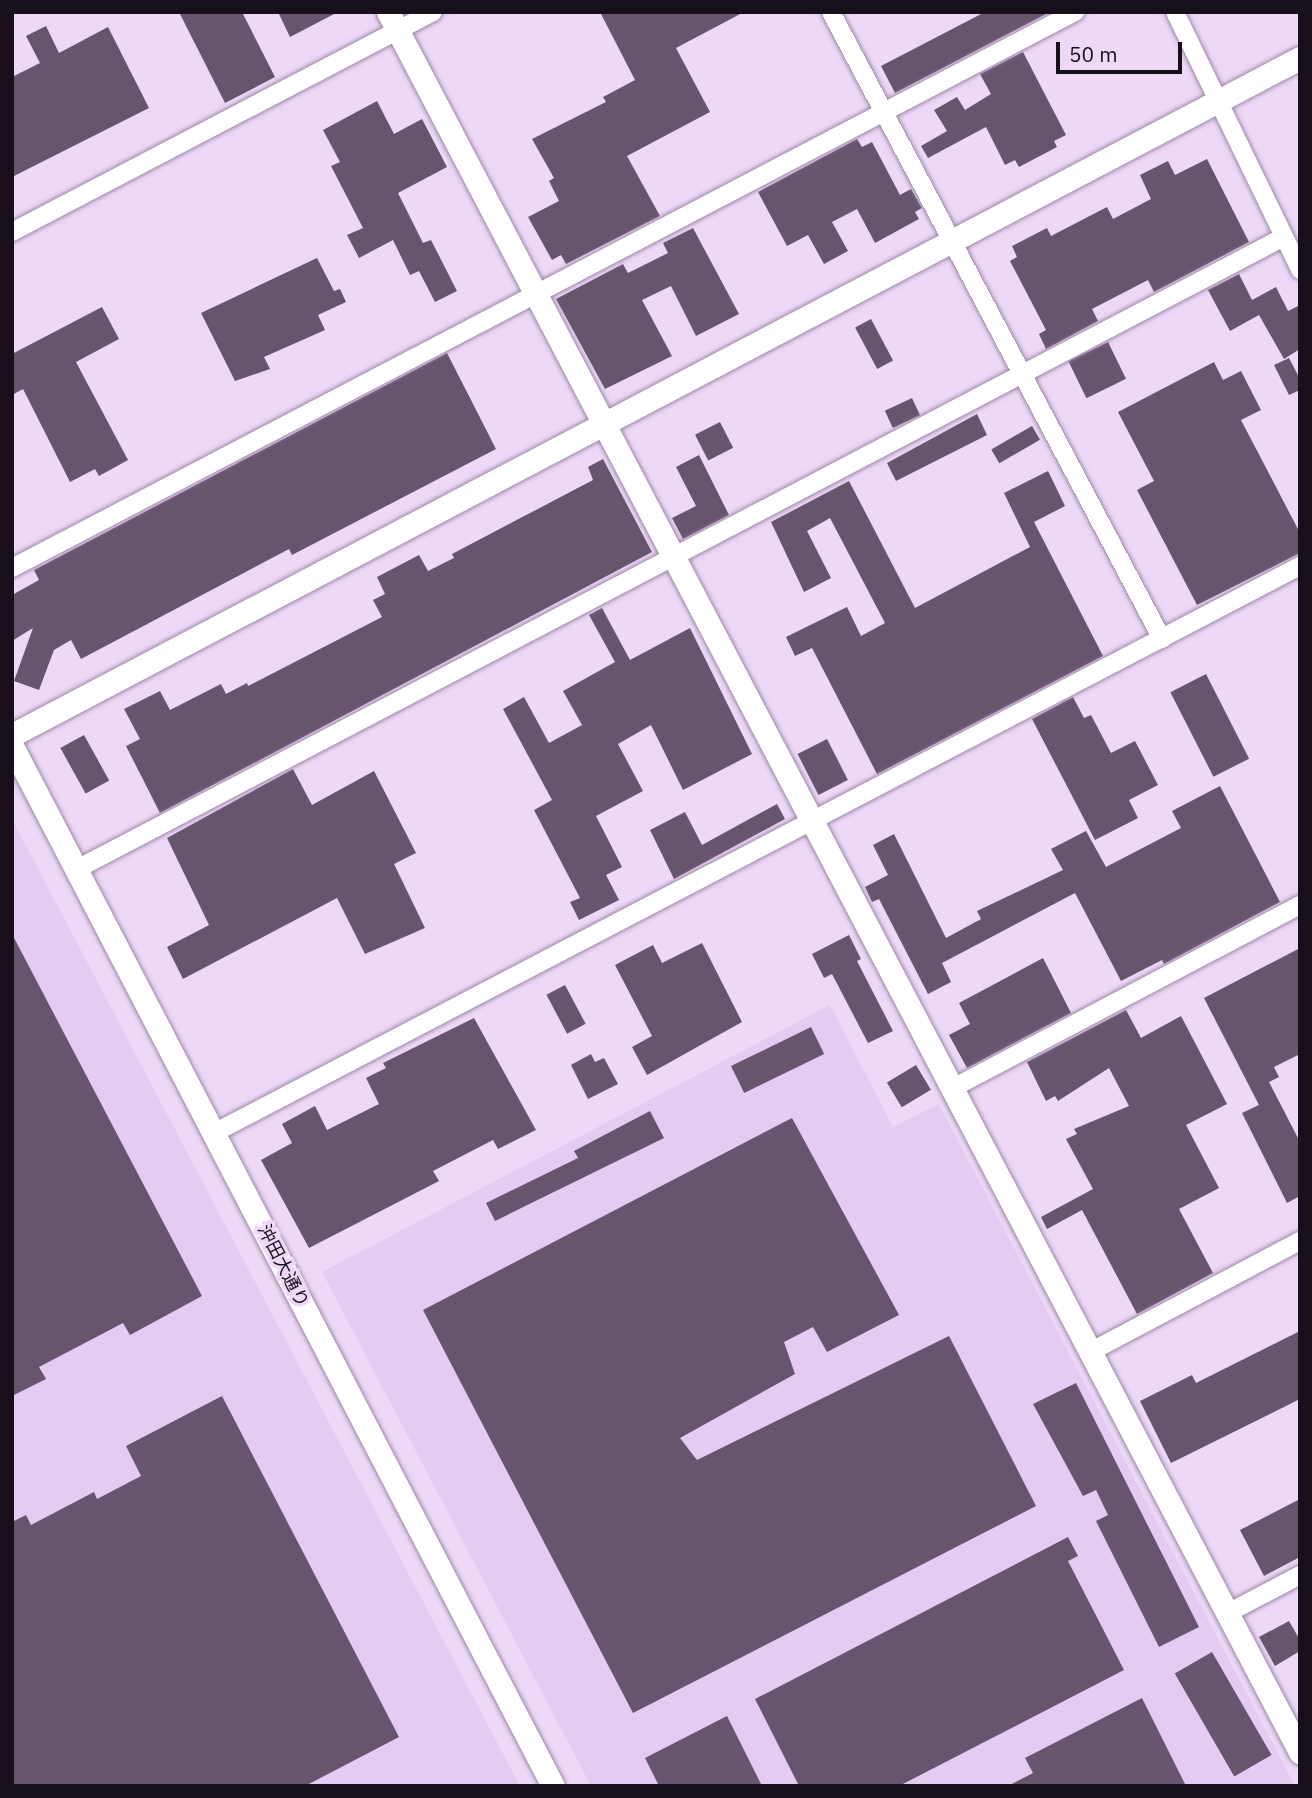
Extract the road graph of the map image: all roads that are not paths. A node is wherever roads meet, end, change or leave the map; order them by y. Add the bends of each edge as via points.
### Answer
1 (433, 12) edge
2 (831, 12) edge
3 (1075, 12) edge
4 (1175, 12) edge
5 (393, 22) edge
6 (1300, 58) edge
7 (1217, 102) junction
8 (883, 113) junction
9 (12, 232) edge
10 (1284, 237) junction
11 (950, 243) junction
12 (1300, 270) edge
13 (533, 295) junction
14 (1018, 374) junction
15 (604, 425) junction
16 (673, 558) junction
17 (1300, 566) edge
18 (12, 568) edge
19 (1162, 639) junction
20 (12, 735) edge
21 (12, 746) edge
22 (812, 824) junction
23 (77, 869) junction
24 (1300, 905) edge
25 (951, 1088) junction
26 (214, 1133) junction
27 (1300, 1241) edge
28 (1090, 1352) junction
29 (1300, 1575) edge
30 (1228, 1613) junction
31 (1300, 1752) edge
32 (553, 1786) edge

1 - 5 street
2 - 8 street
3 - 8 street
4 - 7 street
5 - 9 street
5 - 13 street
6 - 7 street
7 - 10 street
7 - 11 street
8 - 11 street
8 - 13 street
10 - 12 street
10 - 14 street
11 - 14 street
11 - 15 street
13 - 15 street
13 - 18 street
14 - 16 street
14 - 19 street
15 - 16 street
15 - 20 street
16 - 22 street
16 - 23 street
17 - 19 street
19 - 22 street
21 - 23 street, 沖田大通り
22 - 25 street
22 - 26 street
23 - 26 street, 沖田大通り
24 - 25 street
25 - 28 street
26 - 32 street, 沖田大通り
27 - 28 street
28 - 30 street
29 - 30 street
30 - 31 street

